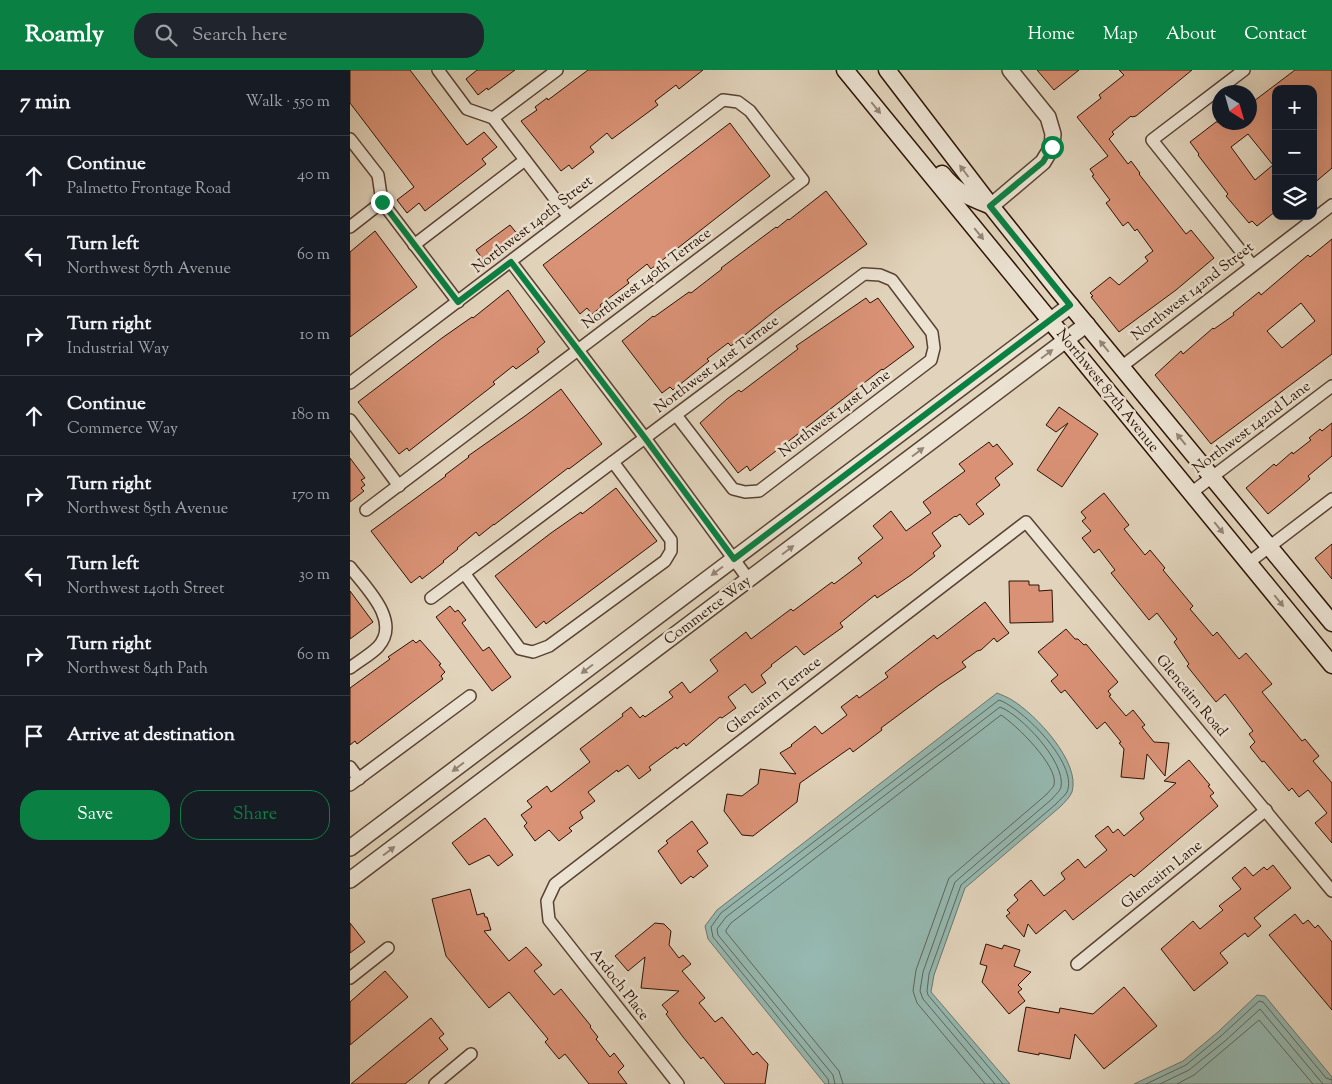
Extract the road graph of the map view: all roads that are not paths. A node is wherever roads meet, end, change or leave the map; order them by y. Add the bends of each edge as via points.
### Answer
1 (438, 70) edge
2 (557, 70) edge
3 (845, 70) edge
4 (887, 70) edge
5 (1010, 70) edge
6 (1244, 70) edge
7 (493, 118) junction
8 (900, 136) junction
9 (350, 139) edge
10 (525, 160) junction
11 (803, 180) joint
12 (382, 202) junction
13 (1332, 205) edge
14 (990, 206) junction
15 (568, 216) junction
16 (350, 226) edge
17 (414, 244) junction
18 (511, 262) junction
19 (1252, 265) junction
20 (880, 275) joint
21 (458, 302) junction
22 (1070, 305) junction
23 (1050, 320) junction
24 (1087, 324) junction
25 (1066, 340) junction
26 (578, 350) junction
27 (1121, 367) junction
28 (350, 382) edge
29 (1332, 386) edge
30 (676, 415) junction
31 (350, 420) edge
32 (645, 438) junction
33 (613, 462) junction
34 (1212, 477) junction
35 (399, 486) junction
36 (1191, 493) junction
37 (1332, 499) edge
38 (366, 510) dead end
39 (1026, 522) joint
40 (1270, 547) junction
41 (734, 559) junction
42 (1248, 563) junction
43 (350, 566) edge
44 (464, 573) junction
45 (749, 580) junction
46 (431, 598) dead end
47 (1332, 623) edge
48 (1332, 665) edge
49 (350, 668) edge
50 (470, 696) dead end
51 (350, 767) edge
52 (354, 782) edge
53 (1266, 810) junction
54 (350, 848) edge
55 (350, 880) edge
56 (1332, 891) edge
57 (547, 901) joint
58 (388, 948) dead end
59 (1077, 964) dead end
60 (350, 978) edge
61 (471, 1054) dead end
62 (434, 1084) edge
63 (678, 1084) edge

1 - 7 street via 467,109
2 - 7 street
3 -> 8 main road, Northwest 87th Avenue
14 -> 4 main road, Northwest 87th Avenue
5 - 14 street via 1048,117 1054,134 1052,147 1043,162
6 - 19 street via 1152,140
7 - 10 street
8 - 14 main road via 931,160 964,195
8 -> 23 main road, Northwest 87th Avenue
9 - 12 street via 378,175
10 - 15 street
10 - 17 street
11 - 15 street, Northwest 140th Street via 750,111 738,102 723,100
11 - 26 street, Northwest 140th Terrace
12 - 16 street
12 - 17 street
13 - 19 street, Northwest 142nd Street
14 - 22 main road, Northwest 87th Avenue
15 - 18 street, Northwest 140th Street
17 - 21 street
18 - 21 street, Northwest 140th Street
18 - 26 street
19 - 27 street, Northwest 142nd Street
20 - 30 street, Northwest 141st Terrace via 864,274
20 - 30 street, Northwest 141st Lane via 892,280 932,332 934,348 931,360 759,491 733,489
21 - 28 street, Northwest 140th Street
22 - 23 street, Commerce Way
22 - 24 main road, Northwest 87th Avenue
23 - 25 main road, Northwest 87th Avenue
23 - 41 street, Commerce Way
24 - 25 street, Commerce Way
27 -> 24 main road, Northwest 87th Avenue
25 - 36 main road, Northwest 87th Avenue
45 -> 25 street, Commerce Way
26 - 32 street
26 - 35 street, Northwest 140th Terrace
34 -> 27 main road, Northwest 87th Avenue
29 - 34 street, Northwest 142nd Lane
30 - 32 street, Northwest 141st Terrace
31 - 35 street
32 - 33 street, Northwest 141st Terrace
32 - 41 street
33 - 44 street, Northwest 141st Terrace
33 - 44 street via 671,540 671,551 665,561 557,641 533,652 520,648
34 - 36 street, Northwest 142nd Lane
34 - 40 main road, Northwest 87th Avenue
35 - 38 street, Northwest 140th Terrace
36 -> 42 main road, Northwest 87th Avenue
37 - 40 street
39 - 53 street, Glencairn Road
39 - 57 street, Glencairn Terrace via 555,884
40 - 42 street
40 - 47 main road, Northwest 87th Avenue
41 - 45 street
41 -> 54 street, Commerce Way
42 -> 48 main road, Northwest 87th Avenue
43 - 49 street via 383,611 386,625 380,644
44 - 46 street, Northwest 141st Terrace
55 -> 45 street, Commerce Way
50 - 52 street
51 - 52 street
53 - 56 street, Glencairn Road
53 - 59 street, Glencairn Lane
57 - 63 street, Ardoch Place via 549,920
58 - 60 street
61 - 62 street

